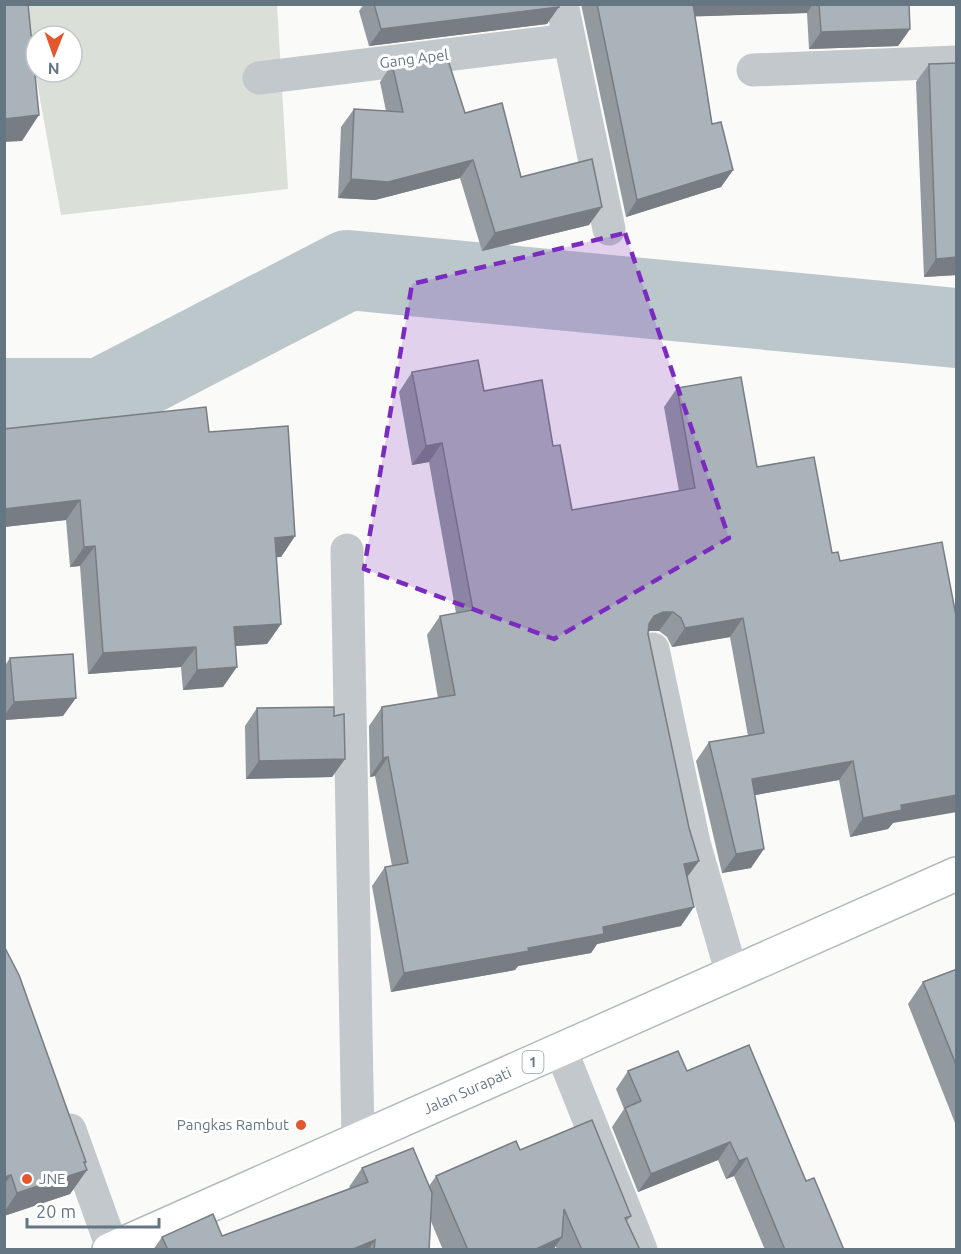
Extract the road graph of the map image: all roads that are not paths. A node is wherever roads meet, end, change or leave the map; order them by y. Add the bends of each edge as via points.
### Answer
1 (562, 4) edge
2 (569, 40) junction
3 (957, 62) edge
4 (753, 70) dead end
5 (259, 78) dead end
6 (609, 229) dead end
7 (347, 550) dead end
8 (653, 649) edge
9 (957, 874) edge
10 (732, 974) junction
11 (561, 1050) junction
12 (61, 1104) edge
13 (358, 1139) junction
14 (112, 1249) edge
15 (641, 1250) edge

1 - 2 street
2 - 5 street, Gang Apel
2 - 6 street
3 - 4 street
7 - 13 street
8 - 10 street via 694,843
9 - 10 highway, Jalan Surapati / 1
10 - 11 highway, Jalan Surapati / 1
11 - 13 highway, Jalan Surapati / 1
11 - 15 street
12 - 14 street
13 - 14 highway, Jalan Surapati / 1

